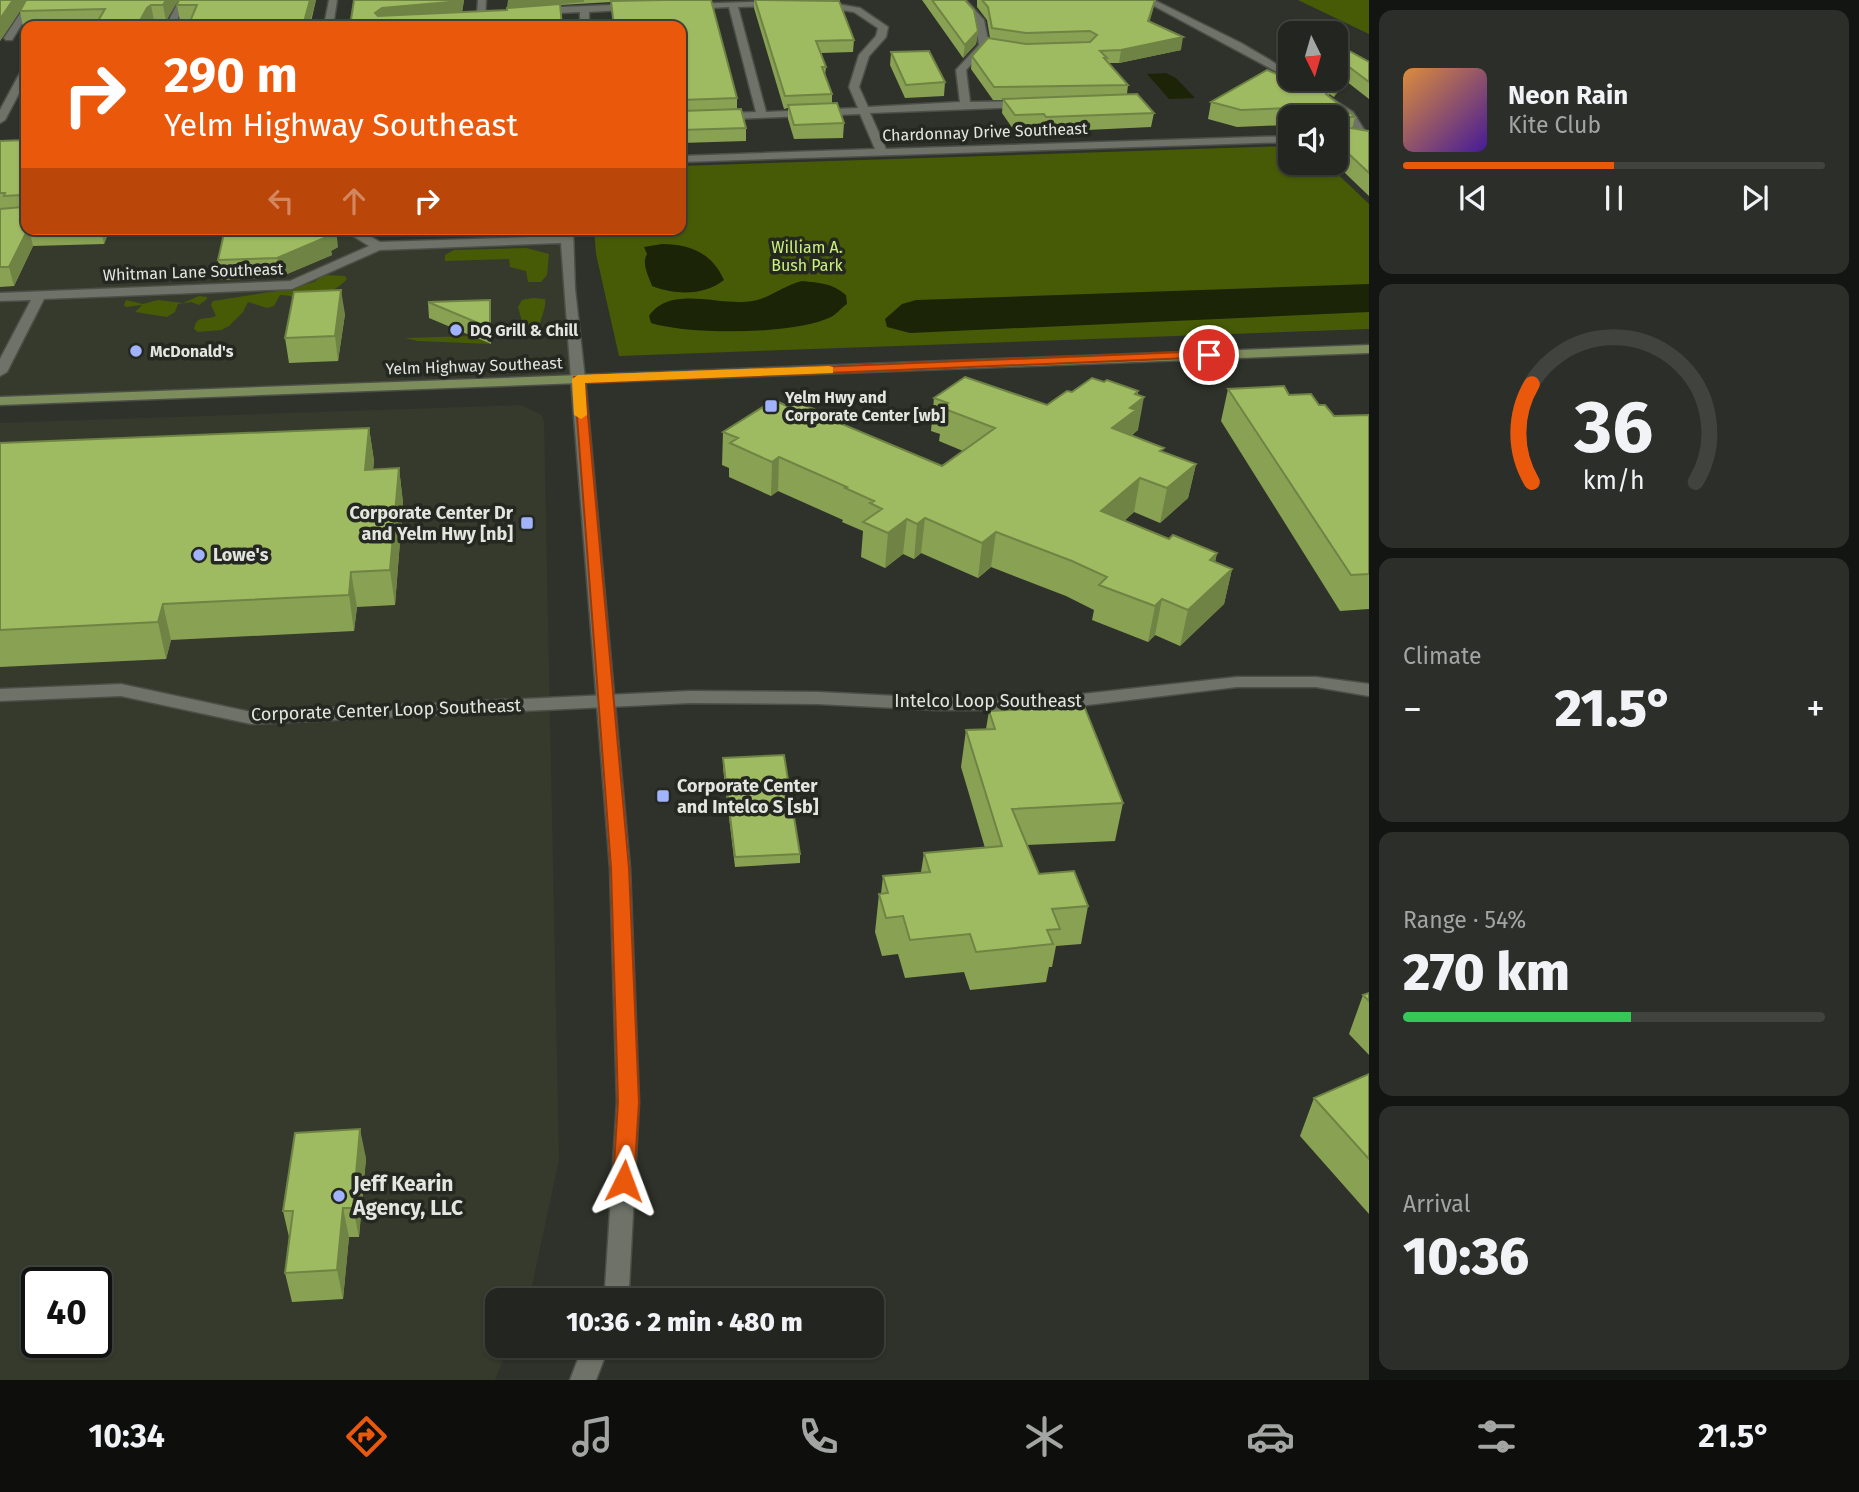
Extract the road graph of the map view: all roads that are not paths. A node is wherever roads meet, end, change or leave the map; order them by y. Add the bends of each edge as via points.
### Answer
1 (33, 0) edge
2 (183, 0) edge
3 (333, 0) edge
4 (482, 0) edge
5 (1147, 0) edge
6 (776, 1) edge
7 (792, 2) edge
8 (966, 2) edge
9 (628, 3) edge
10 (812, 3) edge
11 (839, 3) edge
12 (733, 5) junction
13 (680, 6) edge
14 (641, 7) edge
15 (584, 8) junction
16 (524, 12) edge
17 (496, 14) edge
18 (172, 21) edge
19 (329, 21) edge
20 (585, 21) edge
21 (9, 39) edge
22 (1278, 69) edge
23 (21, 78) edge
24 (1314, 91) edge
25 (6, 100) edge
26 (965, 105) junction
27 (1040, 105) edge
28 (864, 111) junction
29 (762, 115) junction
30 (686, 118) edge
31 (0, 120) edge
32 (1278, 139) edge
33 (1348, 139) edge
34 (1357, 140) junction
35 (1369, 144) edge
36 (882, 152) junction
37 (686, 159) edge
38 (359, 235) edge
39 (552, 235) edge
40 (568, 235) edge
41 (378, 246) junction
42 (39, 296) junction
43 (0, 297) edge
44 (1369, 349) edge
45 (0, 372) edge
46 (578, 379) junction
47 (0, 401) edge
48 (1369, 690) edge
49 (0, 695) edge
50 (606, 702) junction
51 (617, 1288) edge
52 (591, 1358) edge
53 (583, 1380) edge

1 - 21 street
2 - 18 street
3 - 19 street
4 - 17 street via 477,16
5 - 22 street
6 - 7 street
6 - 12 street
8 - 26 street via 989,46 961,70
9 - 14 street
9 - 15 street
10 - 11 street
11 - 28 street via 883,27 858,68 854,87
12 - 13 street
12 - 29 street
15 - 16 street
15 - 20 street
23 - 25 street
24 - 34 street via 1349,114 1360,131
25 - 31 street
26 - 27 street
26 - 28 street
28 - 29 street
28 - 36 street
29 - 30 street
32 - 36 street, Chardonnay Drive Southeast
33 - 34 street
34 - 35 street
36 - 37 street, Chardonnay Drive Southeast
38 - 41 street
39 - 41 street
40 - 46 street
41 - 42 street, Whitman Lane Southeast via 292,285
42 - 43 street, Whitman Lane Southeast
42 - 45 street
44 - 46 main road, Yelm Highway Southeast
46 - 47 main road, Yelm Highway Southeast
46 - 50 street
48 - 50 street, Intelco Loop Southeast via 1316,682 1237,682 1046,704 764,697
49 - 50 street, Corporate Center Loop Southeast via 121,690 251,718
50 - 51 street via 620,868 628,1102
52 - 53 street

